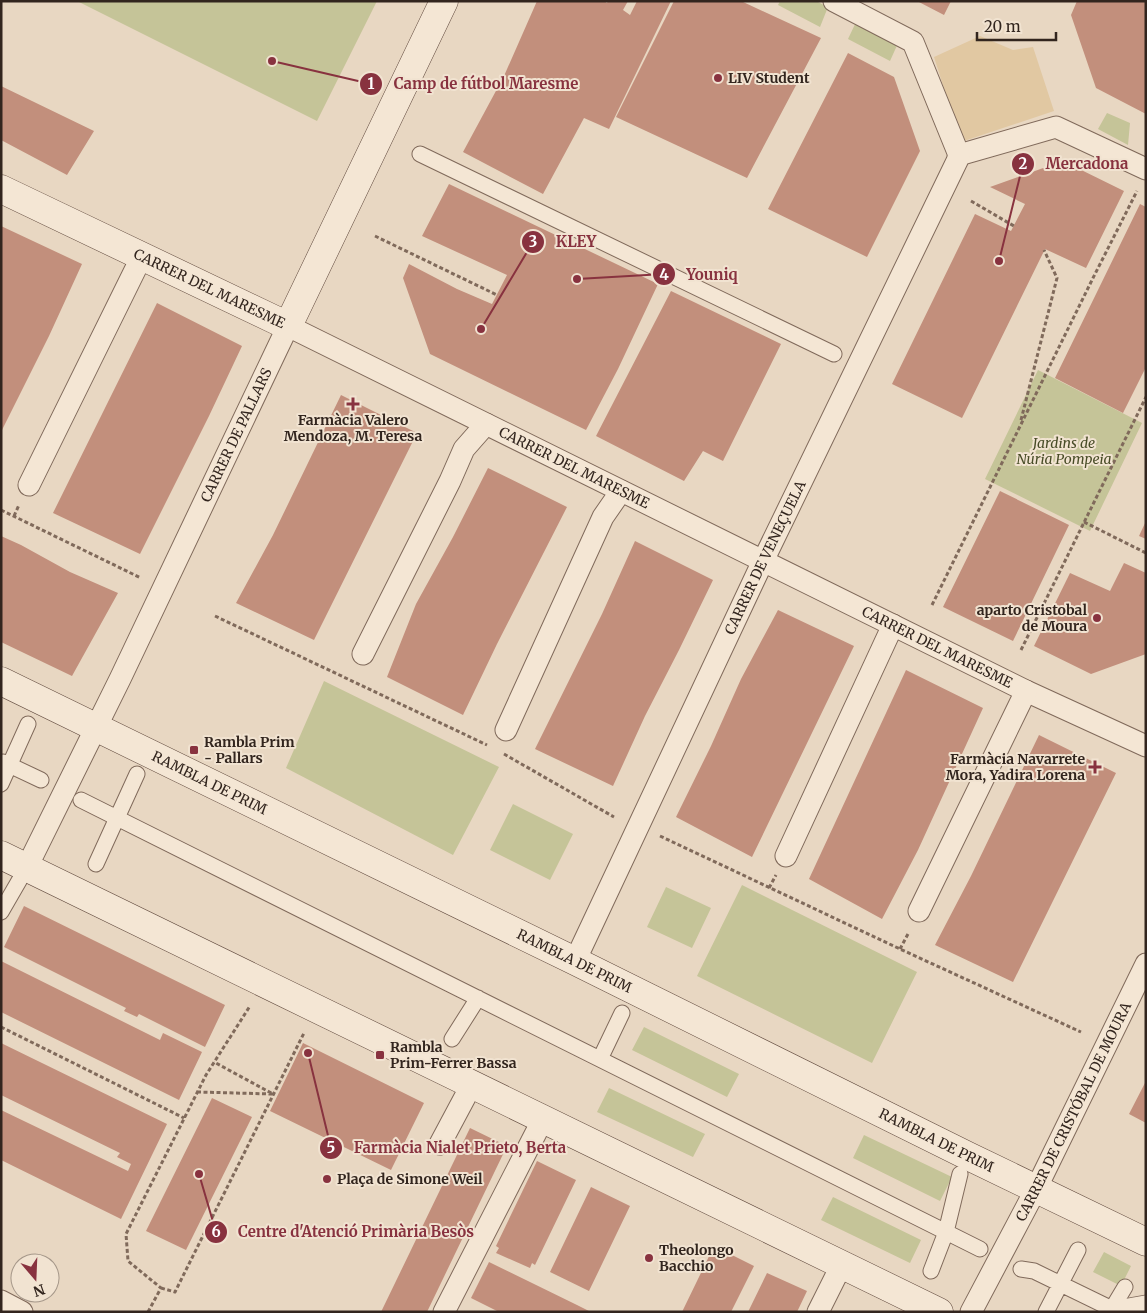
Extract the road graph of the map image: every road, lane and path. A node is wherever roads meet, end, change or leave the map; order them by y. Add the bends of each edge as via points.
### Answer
1 (444, 1) edge
2 (834, 1) edge
3 (420, 154) dead end
4 (959, 154) junction
5 (1144, 176) edge
6 (1, 189) edge
7 (971, 201) dead end
8 (1014, 226) dead end
9 (375, 236) dead end
10 (1044, 250) dead end
11 (142, 256) junction
12 (497, 295) dead end
13 (288, 326) junction
14 (834, 354) dead end
15 (1146, 397) edge
16 (486, 424) junction
17 (1019, 428) junction
18 (29, 484) dead end
19 (621, 491) junction
20 (1, 510) edge
21 (1084, 522) junction
22 (1146, 553) edge
23 (763, 561) junction
24 (142, 578) dead end
25 (932, 605) dead end
26 (215, 616) dead end
27 (893, 626) junction
28 (1021, 650) dead end
29 (362, 654) dead end
30 (1, 681) edge
31 (1026, 691) junction
32 (28, 724) dead end
33 (96, 728) junction
34 (506, 730) dead end
35 (1146, 746) edge
36 (495, 749) dead end
37 (501, 752) dead end
38 (6, 763) edge
39 (137, 774) dead end
40 (41, 780) dead end
41 (1, 784) edge
42 (81, 800) dead end
43 (614, 817) dead end
44 (117, 818) junction
45 (659, 835) dead end
46 (1, 855) edge
47 (786, 856) dead end
48 (96, 864) dead end
49 (27, 867) junction
50 (919, 911) dead end
51 (1, 912) edge
52 (575, 961) junction
53 (1146, 964) edge
54 (478, 998) junction
55 (253, 1002) dead end
56 (622, 1013) dead end
57 (1, 1027) edge
58 (306, 1030) dead end
59 (1081, 1032) dead end
60 (452, 1039) dead end
61 (600, 1059) junction
62 (214, 1062) junction
63 (472, 1084) junction
64 (197, 1092) junction
65 (273, 1094) junction
66 (184, 1118) junction
67 (544, 1119) junction
68 (440, 1144) dead end
69 (960, 1174) dead end
70 (1036, 1189) junction
71 (946, 1232) junction
72 (1146, 1242) edge
73 (980, 1249) dead end
74 (1078, 1250) dead end
75 (842, 1264) junction
76 (1028, 1266) dead end
77 (931, 1271) dead end
78 (1060, 1284) junction
79 (1125, 1287) dead end
80 (161, 1288) junction
81 (1, 1302) edge
82 (1146, 1303) edge
83 (1112, 1311) edge
84 (22, 1312) edge
85 (148, 1312) edge
86 (444, 1312) edge
87 (818, 1312) edge
88 (938, 1312) edge
89 (971, 1312) edge
90 (1046, 1312) edge

1 - 13 main road, CARRER DE PALLARS
2 - 4 street via 913,42
3 - 14 street
4 - 5 street via 1056,127
4 - 23 street, CARRER DE VENEÇUELA
5 - 17 path
6 - 11 main road, CARRER DEL MARESME
7 - 8 path
9 - 12 path
10 - 17 path via 1057,278
11 - 13 main road, CARRER DEL MARESME
11 - 18 street
13 - 16 street, CARRER DEL MARESME
13 - 33 street, CARRER DE PALLARS
15 - 21 path
16 - 19 street, CARRER DEL MARESME
16 - 29 street via 464,449
17 - 25 path
19 - 23 street, CARRER DEL MARESME
19 - 34 street via 603,517
20 - 24 path
21 - 22 path
21 - 28 path
23 - 27 street, CARRER DEL MARESME
23 - 52 street, CARRER DE VENEÇUELA
26 - 36 path
27 - 31 street, CARRER DEL MARESME
27 - 47 street
30 - 33 main road, RAMBLA DE PRIM
31 - 35 street, CARRER DEL MARESME
31 - 50 street
32 - 38 street
33 - 49 street, CARRER DE PALLARS
33 - 52 main road, RAMBLA DE PRIM
37 - 43 path
38 - 40 street
38 - 41 street
39 - 44 street
42 - 44 street
44 - 48 street
44 - 54 street
45 - 59 path
46 - 49 main road
49 - 51 street
49 - 63 main road
52 - 70 main road, RAMBLA DE PRIM
53 - 70 street, CARRER DE CRISTÓBAL DE MOURA
54 - 60 street
54 - 61 street
55 - 62 path
56 - 61 street, RAMBLA DE PRIM
57 - 66 path
58 - 65 path
61 - 71 street
62 - 64 path
62 - 65 path
63 - 67 main road
63 - 68 street
64 - 65 path
64 - 66 path
65 - 80 path via 175,1292
66 - 80 path via 126,1234 128,1261
67 - 75 main road
67 - 86 street
69 - 71 street, RAMBLA DE PRIM
70 - 72 main road, RAMBLA DE PRIM
70 - 89 street, CARRER DE CRISTÓBAL DE MOURA
71 - 73 street
71 - 77 street, RAMBLA DE PRIM
74 - 78 street
75 - 87 street
75 - 88 main road
76 - 78 street
78 - 83 street
78 - 90 street
79 - 83 street
80 - 85 path
81 - 84 street
82 - 83 street

